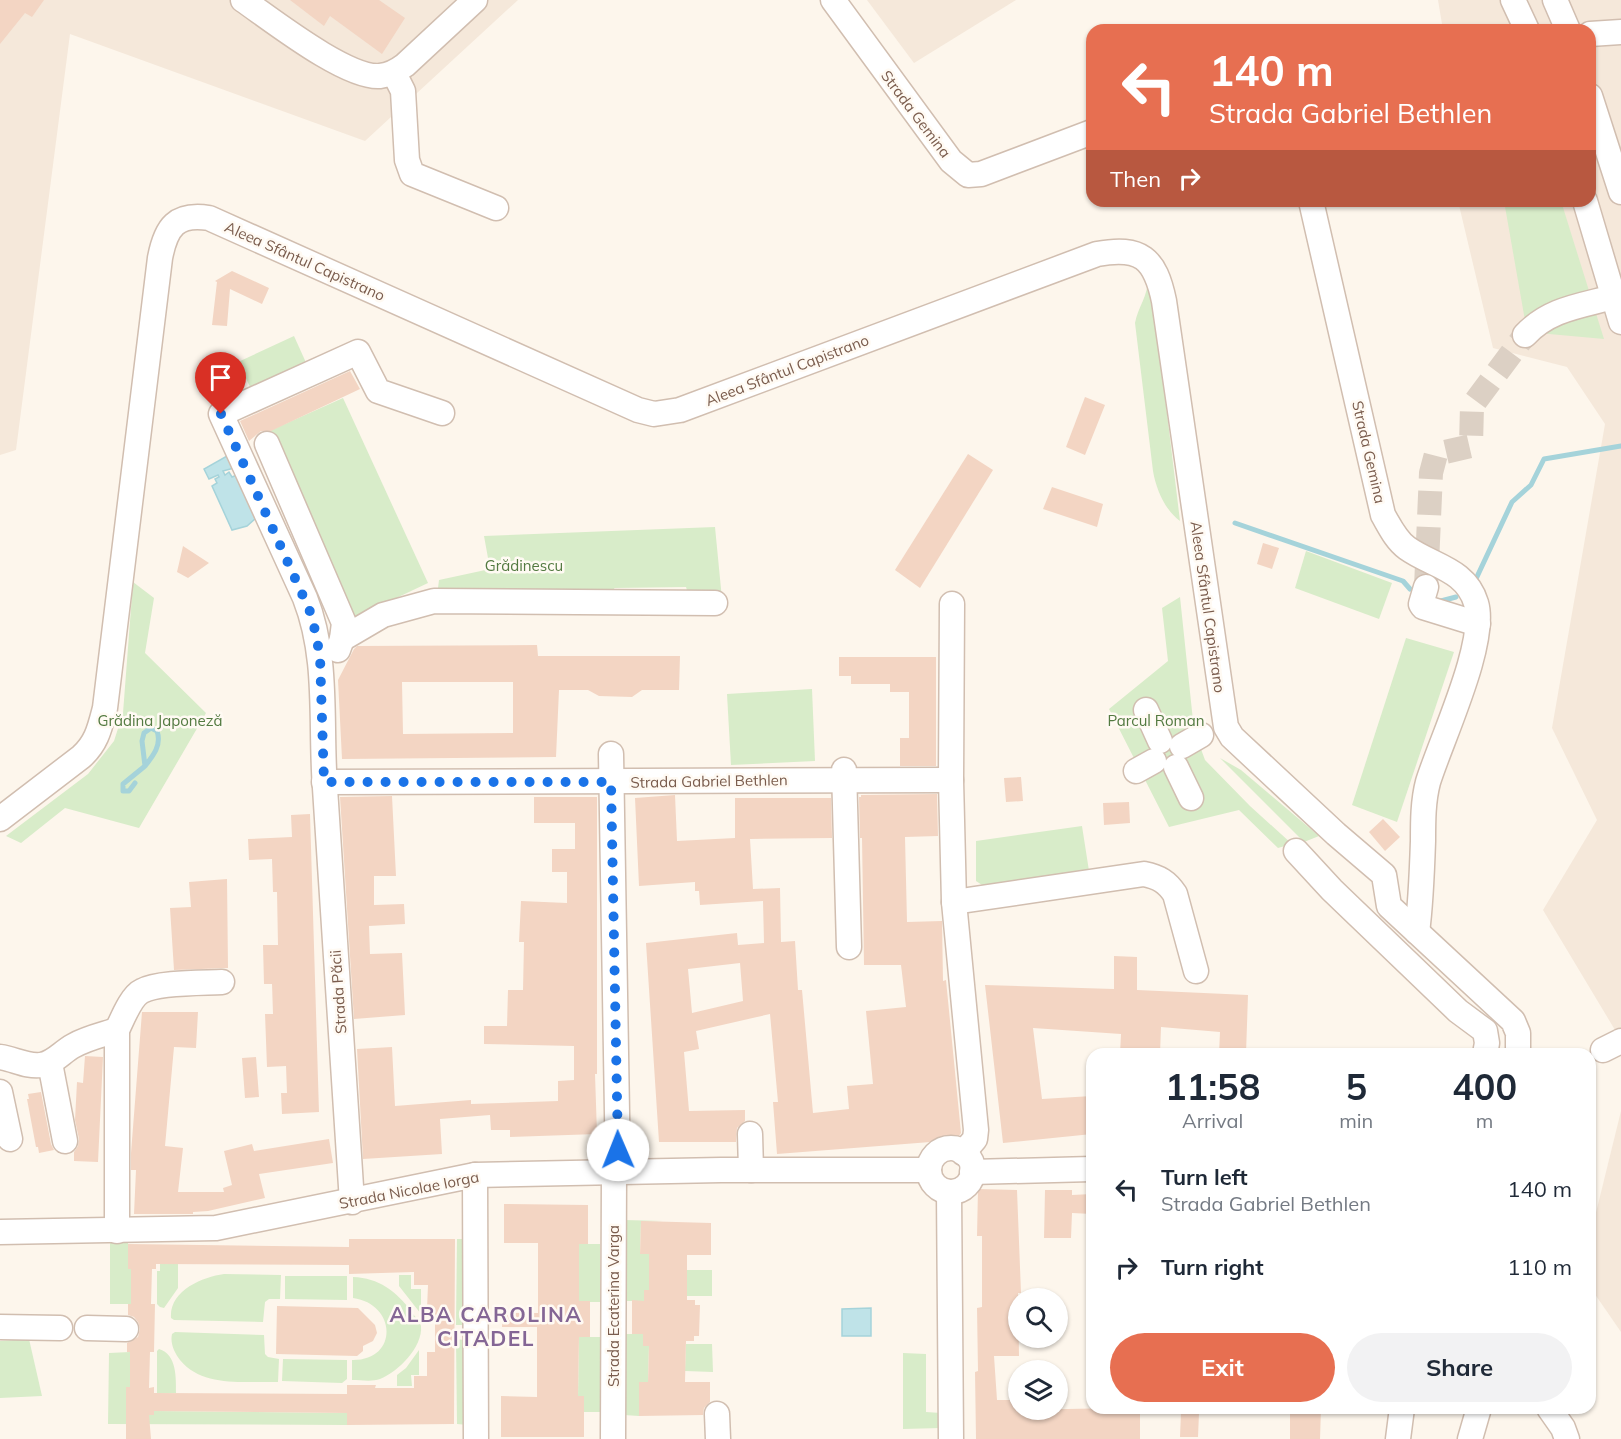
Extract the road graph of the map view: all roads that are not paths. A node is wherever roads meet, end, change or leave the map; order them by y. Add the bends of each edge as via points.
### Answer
1 (243, 0) edge
2 (475, 0) edge
3 (833, 0) edge
4 (1513, 0) edge
5 (1555, 0) edge
6 (1524, 24) edge
7 (1565, 24) edge
8 (1621, 32) edge
9 (1596, 34) edge
10 (394, 73) junction
11 (1596, 115) edge
12 (1086, 134) edge
13 (1621, 192) edge
14 (1312, 207) edge
15 (1586, 207) edge
16 (496, 208) dead end
17 (1613, 297) junction
18 (1621, 322) edge
19 (1525, 335) tunnel mouth
20 (442, 412) dead end
21 (267, 444) dead end
22 (1426, 587) tunnel mouth
23 (715, 603) dead end
24 (952, 604) dead end
25 (1478, 624) junction
26 (342, 639) junction
27 (322, 681) junction
28 (611, 754) dead end
29 (843, 775) junction
30 (951, 780) junction
31 (324, 782) junction
32 (611, 782) junction
33 (0, 819) edge
34 (1296, 850) dead end
35 (1420, 866) junction
36 (1384, 875) junction
37 (954, 902) junction
38 (1417, 932) junction
39 (849, 946) dead end
40 (1196, 971) dead end
41 (222, 982) dead end
42 (117, 1030) junction
43 (1486, 1048) edge
44 (1518, 1048) edge
45 (0, 1058) edge
46 (50, 1063) junction
47 (0, 1092) edge
48 (750, 1134) dead end
49 (10, 1139) dead end
50 (65, 1141) dead end
51 (968, 1162) junction
52 (1086, 1169) edge
53 (751, 1170) junction
54 (929, 1170) junction
55 (616, 1173) junction
56 (474, 1175) junction
57 (949, 1192) junction
58 (351, 1202) junction
59 (117, 1231) junction
60 (0, 1232) edge
61 (0, 1327) edge
62 (60, 1328) dead end
63 (87, 1328) dead end
64 (126, 1329) dead end
65 (717, 1414) dead end
66 (1401, 1414) edge
67 (1477, 1414) edge
68 (1553, 1414) edge
69 (476, 1439) edge
70 (613, 1439) edge
71 (718, 1439) edge
72 (951, 1439) edge
73 (1398, 1439) edge
74 (1470, 1439) edge
75 (1567, 1439) edge

1 - 10 street via 332,60 363,74 379,77
2 - 10 street
3 - 12 street, Strada Gemina via 951,161 968,175 981,174
4 - 6 street
5 - 7 street
8 - 9 street
10 - 16 street via 404,91 407,160 412,174
11 - 13 street
14 - 25 street, Strada Gemina via 1383,515 1405,546 1455,573 1467,586 1476,603
15 - 17 street
17 - 18 street
17 - 19 street via 1554,313
20 - 27 street, Strada Păcii via 378,391 358,352 221,414 312,616
21 - 26 street via 344,622
22 - 25 street via 1423,607
23 - 26 street via 434,601 383,615
24 - 30 street
25 - 35 street, Strada Gemina via 1474,650 1424,799
26 - 27 street
27 - 31 street, Strada Păcii
28 - 32 street, Strada Ecaterina Varga
29 - 30 street, Strada Gabriel Bethlen
29 - 32 street, Strada Gabriel Bethlen
29 - 39 street
30 - 37 street
31 - 32 street, Strada Gabriel Bethlen
31 - 58 street, Strada Păcii
32 - 55 street, Strada Ecaterina Varga
33 - 36 street, Aleea Sfântul Capistrano via 81,757 97,738 105,708 160,258 163,242 178,221 193,216 209,218 654,414 680,410 1116,250 1135,253 1151,265 1160,281 1226,727 1318,818
34 - 43 street via 1458,1011 1485,1031
35 - 36 street via 1408,876
35 - 38 street, Strada Gemina
36 - 38 street via 1389,906
37 - 40 street via 1144,874 1157,876 1175,894
37 - 51 street via 976,1130
38 - 44 street via 1513,1021
41 - 42 street via 141,991
42 - 46 street via 70,1047
42 - 59 street
45 - 46 street via 28,1065
46 - 50 street
47 - 49 street
48 - 53 street
51 - 52 street
51 - 54 street via 950,1148 933,1158
51 - 57 street via 971,1179 962,1189
53 - 54 street, Strada Nicolae Iorga
53 - 55 street, Strada Nicolae Iorga
54 - 57 street via 937,1188
55 - 56 street, Strada Nicolae Iorga
55 - 70 street, Strada Ecaterina Varga
56 - 58 street, Strada Nicolae Iorga
56 - 69 street
57 - 72 street
58 - 59 street, Strada Nicolae Iorga via 216,1228
59 - 60 street, Strada Nicolae Iorga
61 - 62 street
63 - 64 street
65 - 71 street
66 - 73 street
67 - 74 street
68 - 75 street

